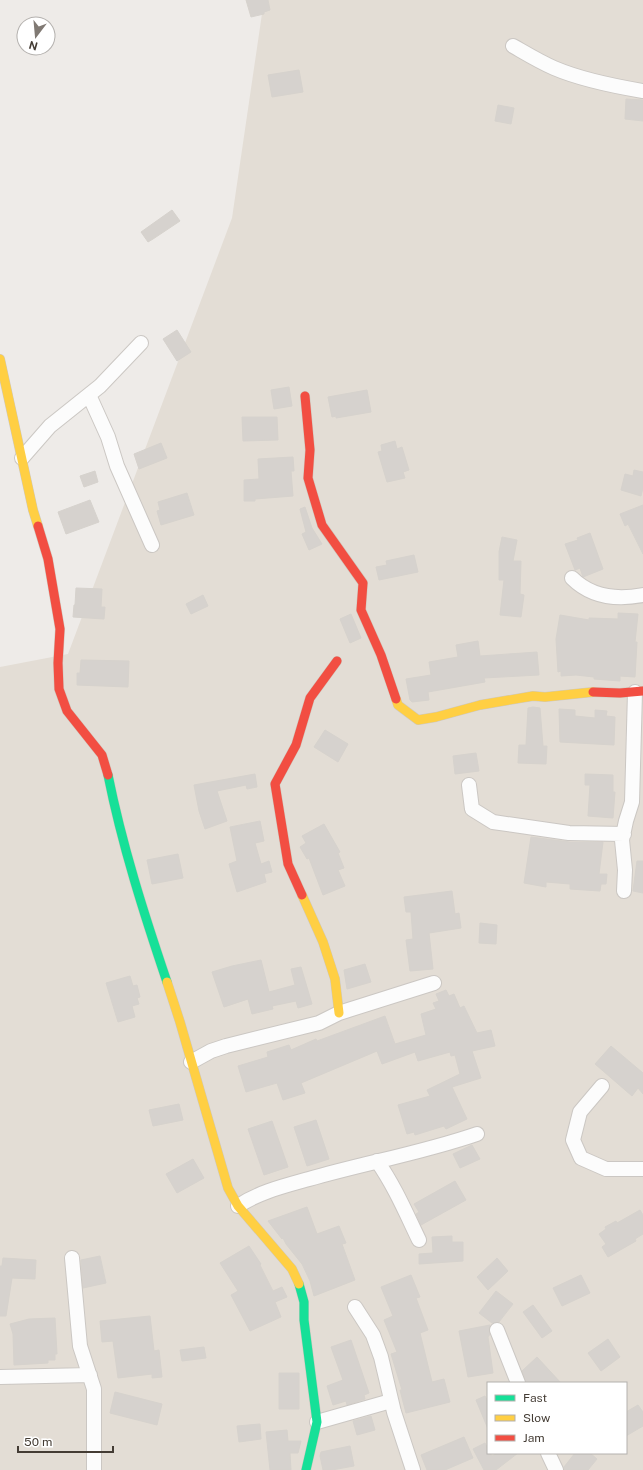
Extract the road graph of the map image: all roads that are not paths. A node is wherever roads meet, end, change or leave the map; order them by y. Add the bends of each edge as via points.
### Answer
1 (513, 46) dead end
2 (643, 91) edge
3 (141, 342) dead end
4 (0, 359) edge
5 (89, 395) junction
6 (305, 396) dead end
7 (22, 458) junction
8 (152, 545) dead end
9 (572, 578) dead end
10 (643, 595) edge
11 (337, 661) dead end
12 (639, 691) edge
13 (469, 785) dead end
14 (624, 834) junction
15 (624, 891) dead end
16 (434, 983) dead end
17 (339, 1013) junction
18 (191, 1062) junction
19 (602, 1086) dead end
20 (476, 1134) dead end
21 (377, 1161) junction
22 (643, 1169) edge
23 (238, 1206) junction
24 (419, 1240) dead end
25 (72, 1258) dead end
26 (355, 1306) dead end
27 (496, 1330) dead end
28 (90, 1375) junction
29 (0, 1377) edge
30 (518, 1382) edge
31 (391, 1401) junction
32 (317, 1422) junction
33 (548, 1454) edge
34 (94, 1470) edge
35 (306, 1470) edge
36 (413, 1470) edge
37 (556, 1470) edge

1 - 2 street via 553,68 612,86
3 - 5 street
4 - 7 street
5 - 7 street via 50,426
5 - 8 street
6 - 12 street via 310,450 308,478 322,525 362,583 361,610 382,655 398,705 418,720 480,705 533,696
7 - 18 street via 33,510 48,559 60,629 59,689 67,711 102,755 106,766 115,810
9 - 10 street via 587,589 608,597
11 - 17 street via 310,698 296,745 275,784 288,864 323,942 335,979
12 - 14 street via 632,802
13 - 14 street via 472,809 493,822 569,832
14 - 15 street
16 - 17 street
17 - 18 street via 318,1023 226,1046
18 - 23 street via 221,1168
19 - 22 street via 580,1112 573,1140 581,1158 606,1169
20 - 21 street
21 - 23 street via 276,1188 250,1198
21 - 24 street via 399,1197
23 - 32 street via 292,1269 300,1286
25 - 28 street via 80,1346
26 - 31 street via 373,1335
27 - 30 street
28 - 29 street
28 - 34 street via 95,1399
31 - 32 street
31 - 36 street
32 - 35 street
33 - 37 street

